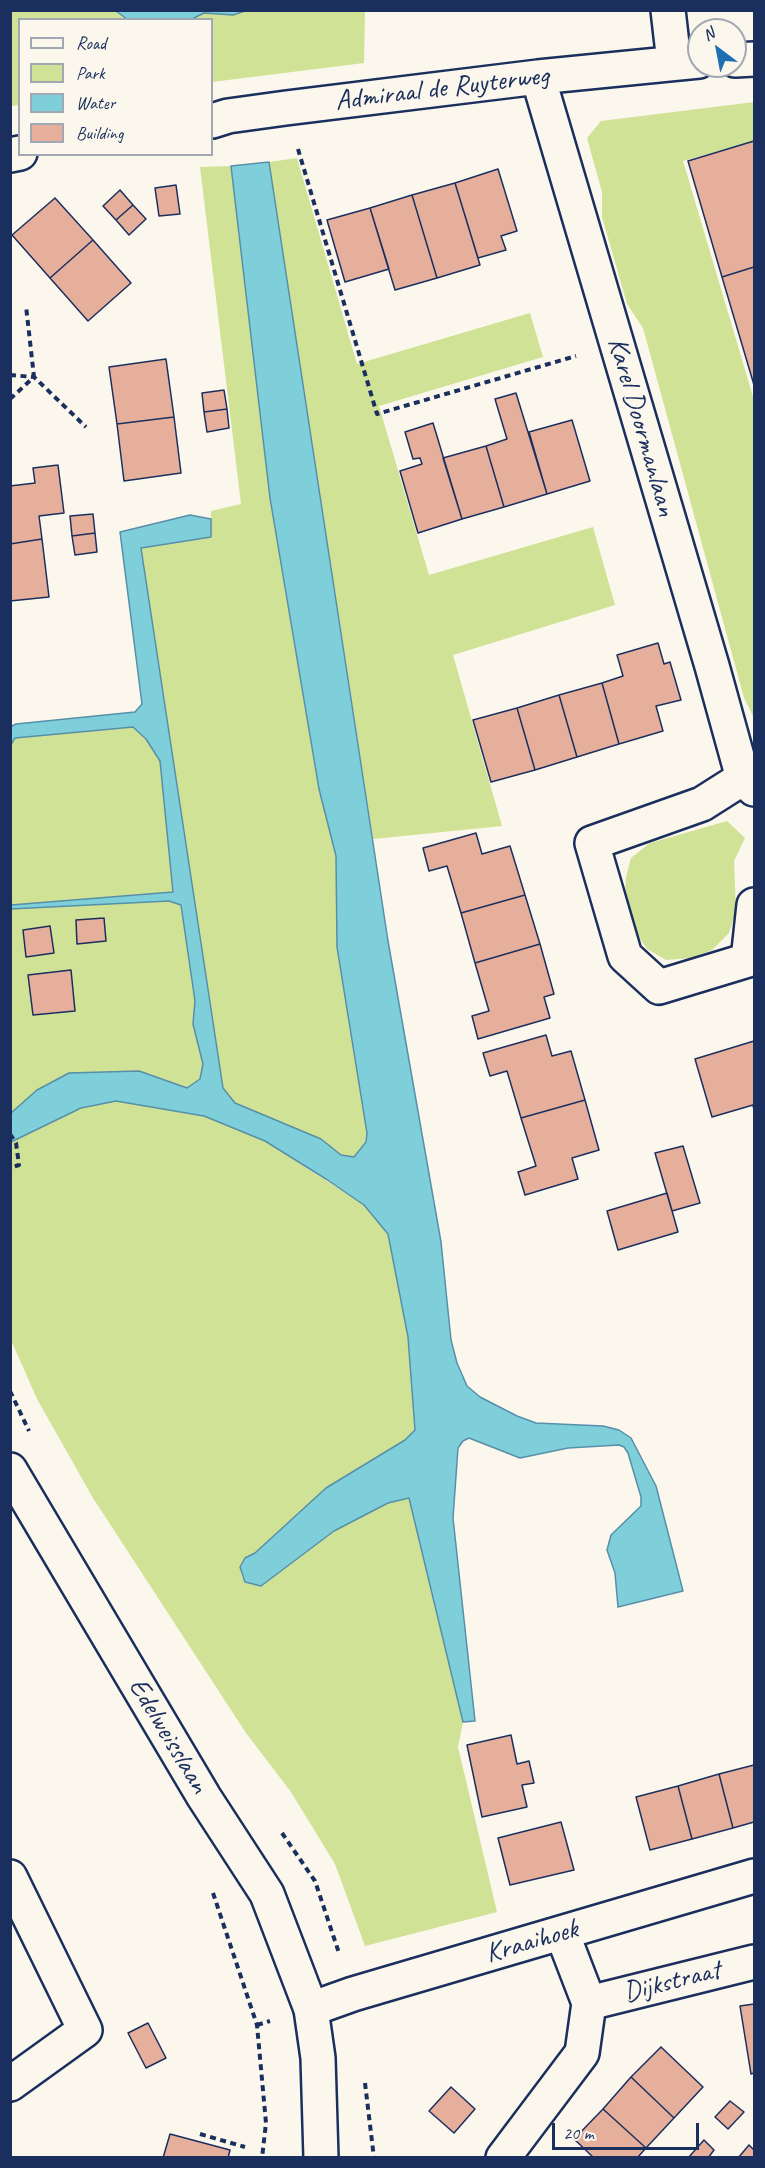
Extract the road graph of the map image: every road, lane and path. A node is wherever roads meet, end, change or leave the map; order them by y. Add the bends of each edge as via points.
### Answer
1 (668, 10) edge
2 (687, 62) edge
3 (538, 77) junction
4 (286, 108) junction
5 (213, 121) edge
6 (26, 306) dead end
7 (617, 344) junction
8 (10, 375) edge
9 (34, 377) junction
10 (10, 399) edge
11 (86, 427) dead end
12 (749, 783) edge
13 (754, 905) edge
14 (10, 1134) edge
15 (10, 1168) edge
16 (10, 1470) edge
17 (754, 1876) edge
18 (10, 1877) edge
19 (562, 1933) junction
20 (754, 1962) edge
21 (589, 2003) junction
22 (311, 2009) junction
23 (257, 2025) dead end
24 (10, 2084) edge
25 (201, 2134) dead end
26 (244, 2147) dead end
27 (262, 2157) edge
28 (321, 2157) edge
29 (503, 2157) edge

1 - 2 street, Admiraal de Ruyterweg
2 - 3 street, Admiraal de Ruyterweg
3 - 4 street, Admiraal de Ruyterweg
3 - 7 street, Karel Doormanlaan
4 - 5 street, Admiraal de Ruyterweg
4 - 7 path via 376,414
6 - 9 path
7 - 12 street, Karel Doormanlaan
8 - 9 path
9 - 10 path
9 - 11 path
12 - 13 street, Karel Doormanlaan via 592,843 625,956 659,987 748,960
14 - 15 path via 16,1143 19,1165
16 - 22 street, Edelweisslaan via 204,1797 267,1894
17 - 19 street, Kraaihoek
18 - 24 street via 85,2030
19 - 21 street, Dijkstraat
19 - 22 street, Kraaihoek
20 - 21 street, Dijkstraat
21 - 29 street, Dijkstraat via 582,2053
22 - 28 street, Edelweisslaan via 318,2058
23 - 27 path via 266,2123
25 - 26 path

